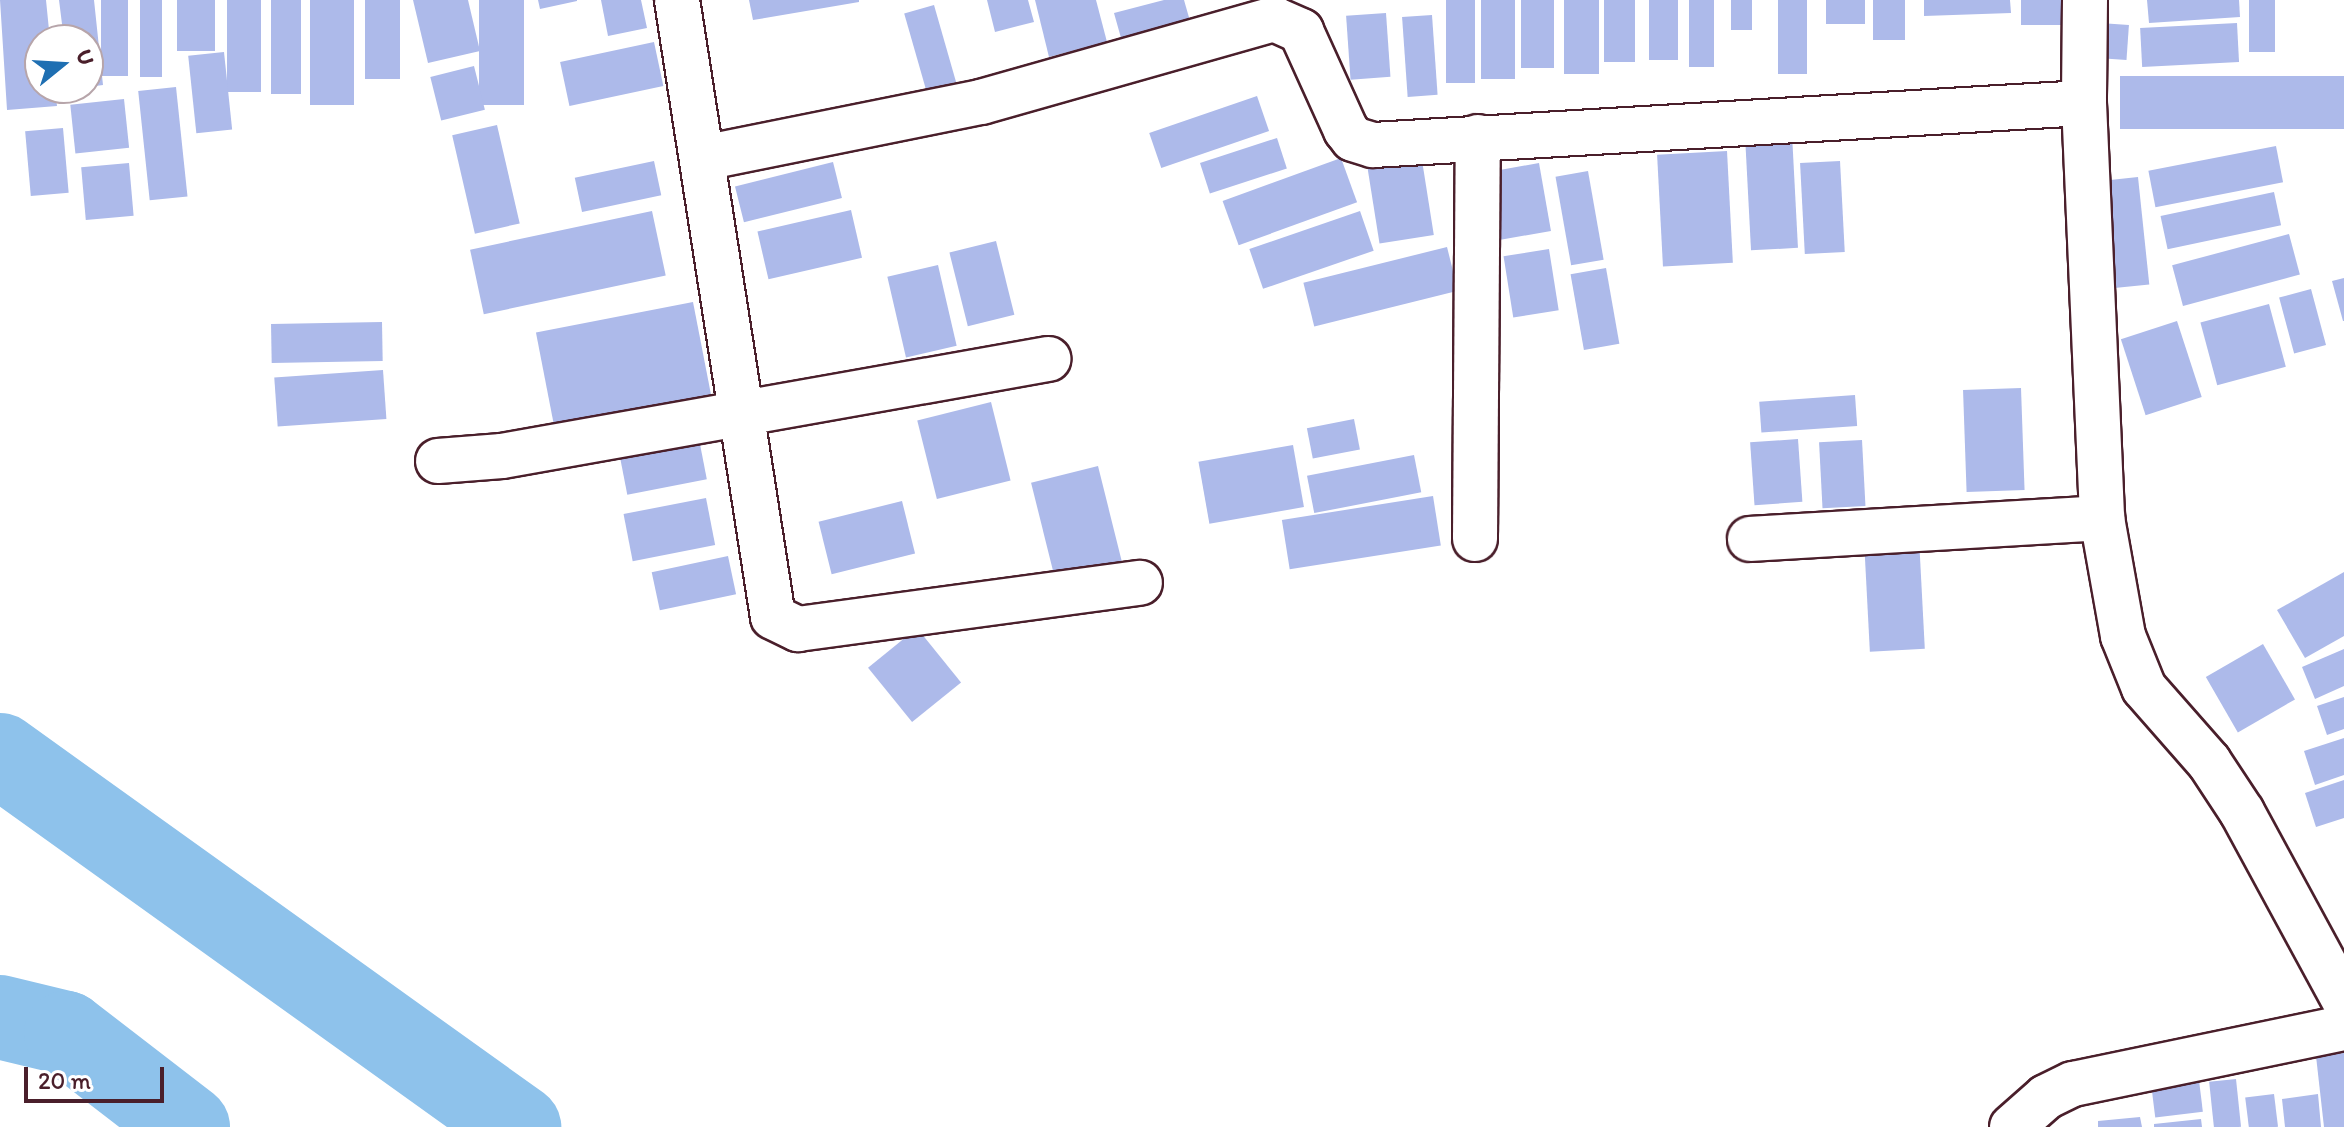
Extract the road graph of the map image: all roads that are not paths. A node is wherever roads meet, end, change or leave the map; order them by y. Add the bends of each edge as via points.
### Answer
1 (677, 0) edge
2 (2085, 0) edge
3 (2084, 103) junction
4 (1478, 137) junction
5 (703, 158) junction
6 (1048, 359) dead end
7 (741, 414) junction
8 (438, 461) dead end
9 (2102, 518) junction
10 (1475, 539) dead end
11 (1750, 539) dead end
12 (1140, 583) dead end
13 (2344, 1000) edge
14 (2344, 1028) edge
15 (2012, 1127) edge

1 - 5 street
2 - 3 street
3 - 4 street
3 - 9 street
4 - 5 street via 1373,145 1353,139 1301,31 1274,19 981,102
4 - 10 street
5 - 7 street
6 - 7 street
7 - 8 street via 502,456
7 - 12 street via 770,607 773,617 789,628 989,607
9 - 11 street
9 - 13 street via 2123,636 2144,688 2209,762 2242,812
14 - 15 street via 2073,1084 2046,1097

